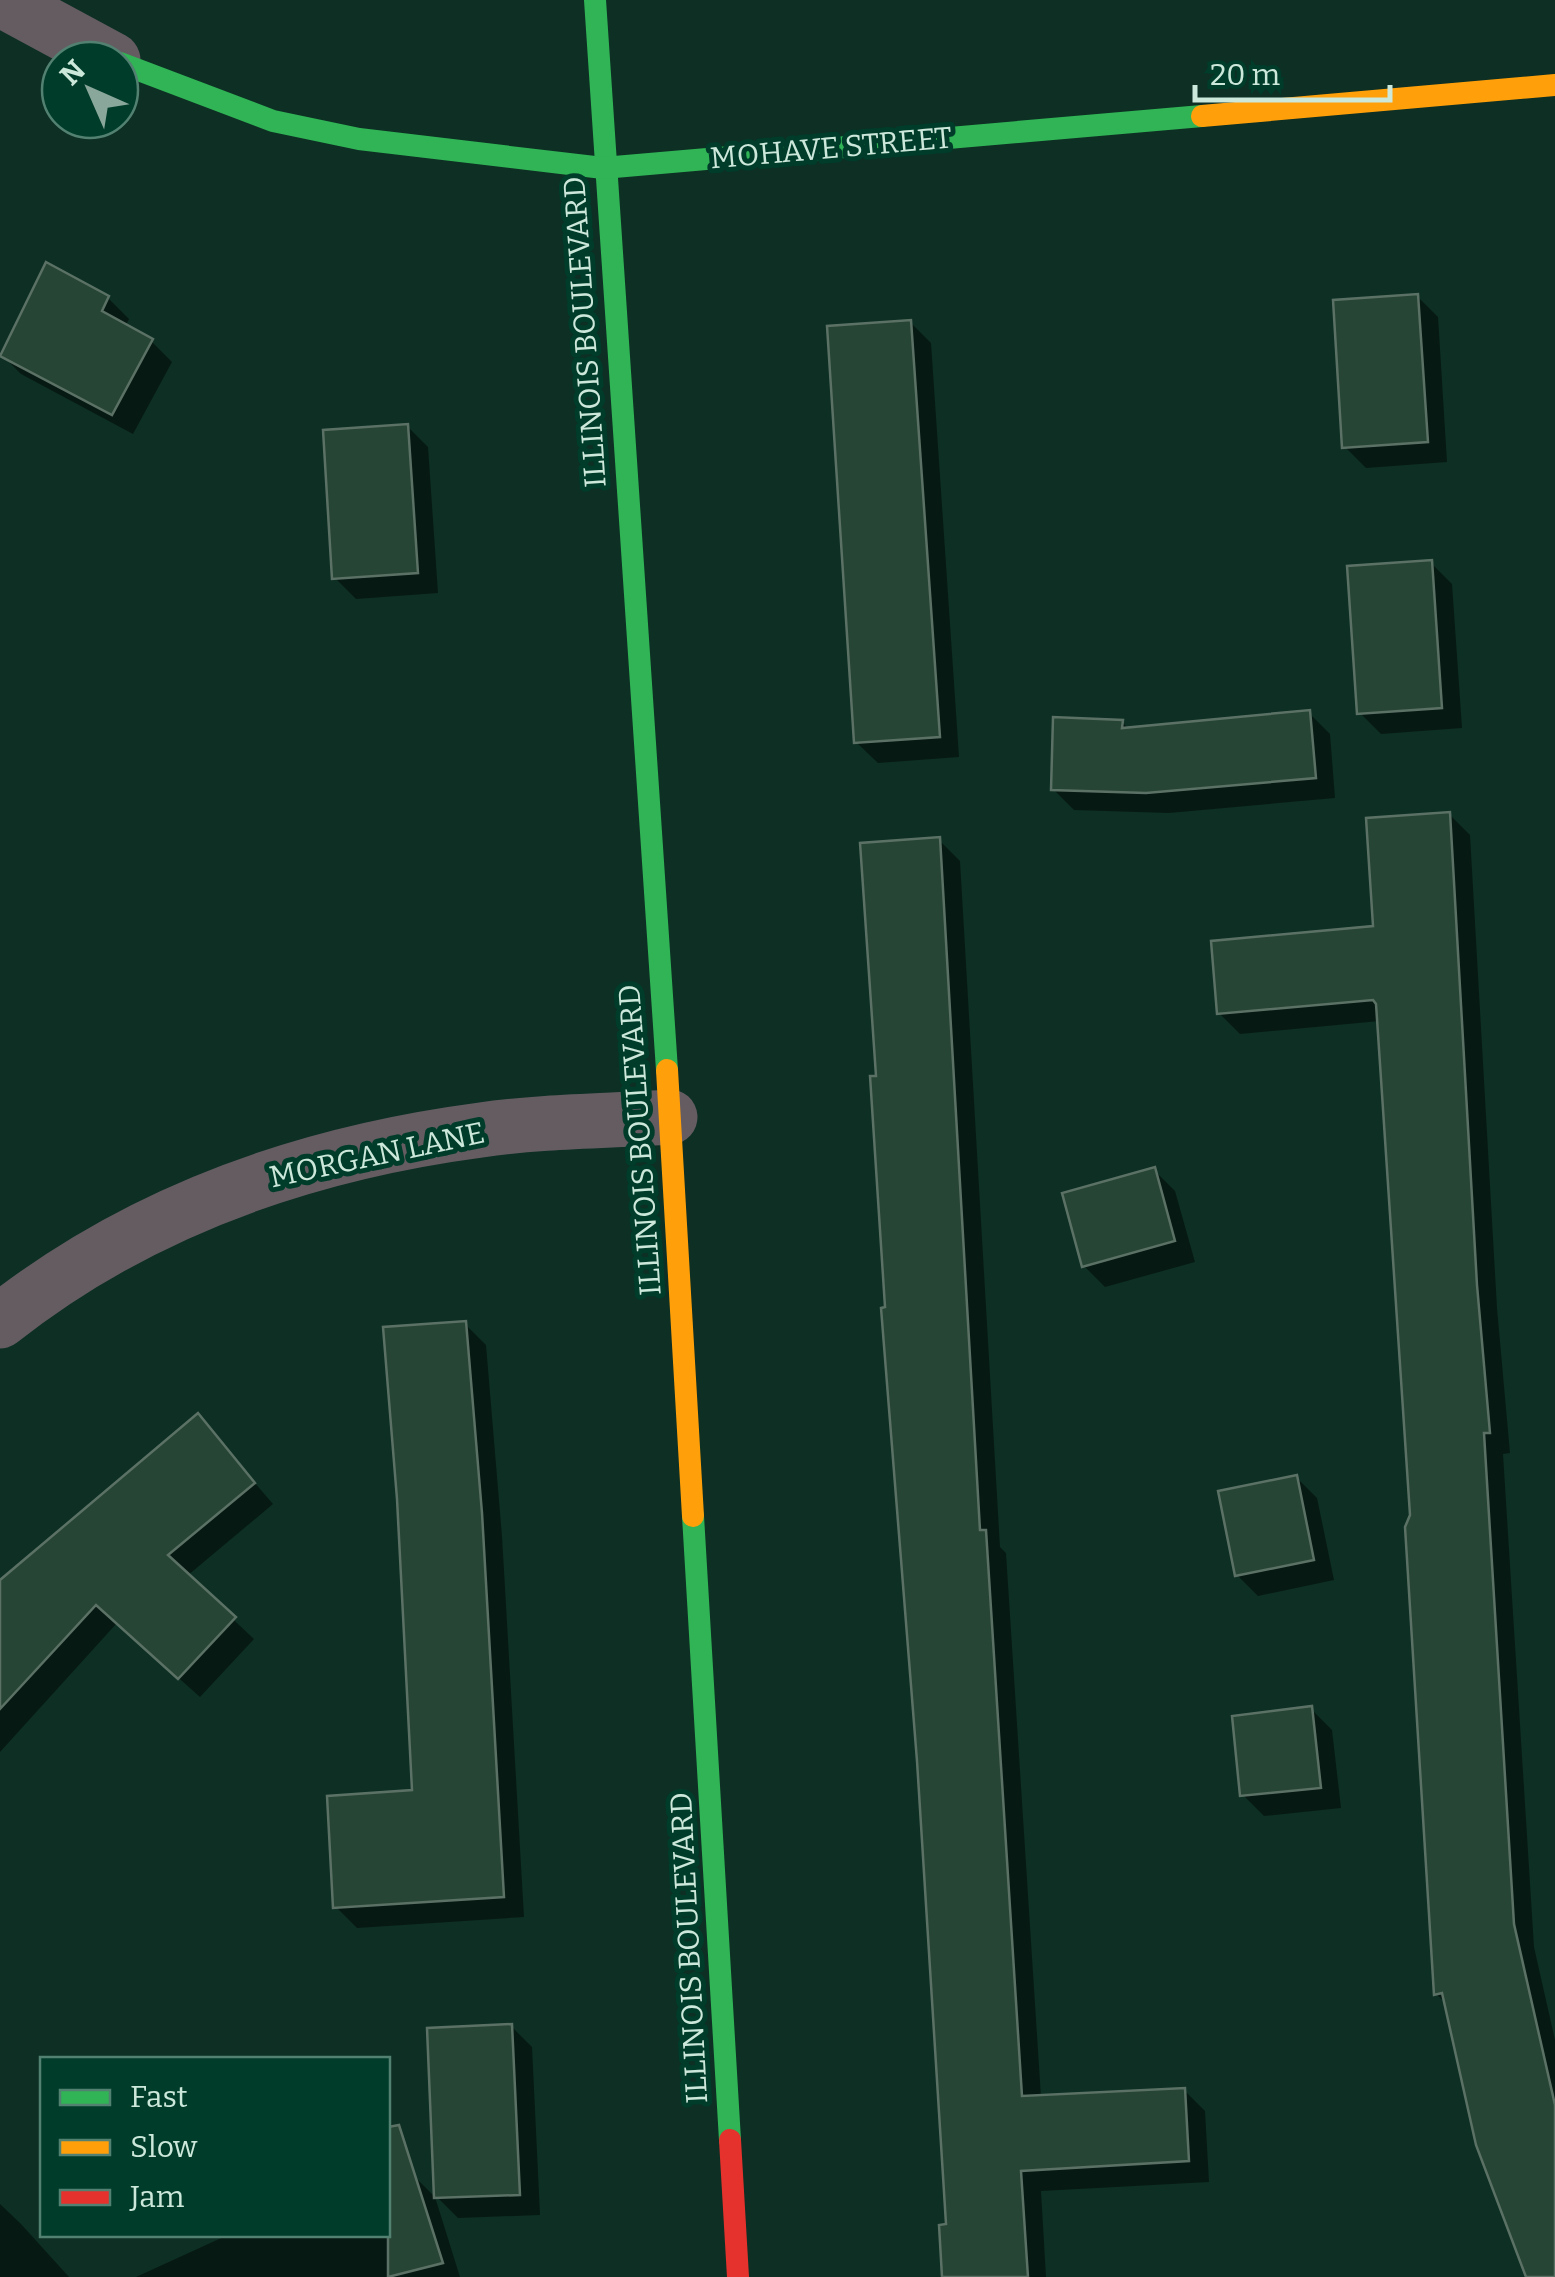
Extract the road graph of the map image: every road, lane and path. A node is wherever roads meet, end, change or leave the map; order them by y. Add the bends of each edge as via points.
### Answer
1 (2, 0) edge
2 (595, 0) edge
3 (76, 40) edge
4 (140, 71) edge
5 (1555, 84) edge
6 (603, 168) junction
7 (670, 1117) junction
8 (0, 1320) edge
9 (738, 2277) edge

1 - 3 street, MOHAVE STREET
2 - 6 street, ILLINOIS BOULEVARD
4 - 6 street, MOHAVE STREET via 273,121 359,139
5 - 6 street, MOHAVE STREET
6 - 7 street, ILLINOIS BOULEVARD
7 - 8 street, MORGAN LANE via 483,1129 272,1176 206,1198 117,1242
7 - 9 street, ILLINOIS BOULEVARD

